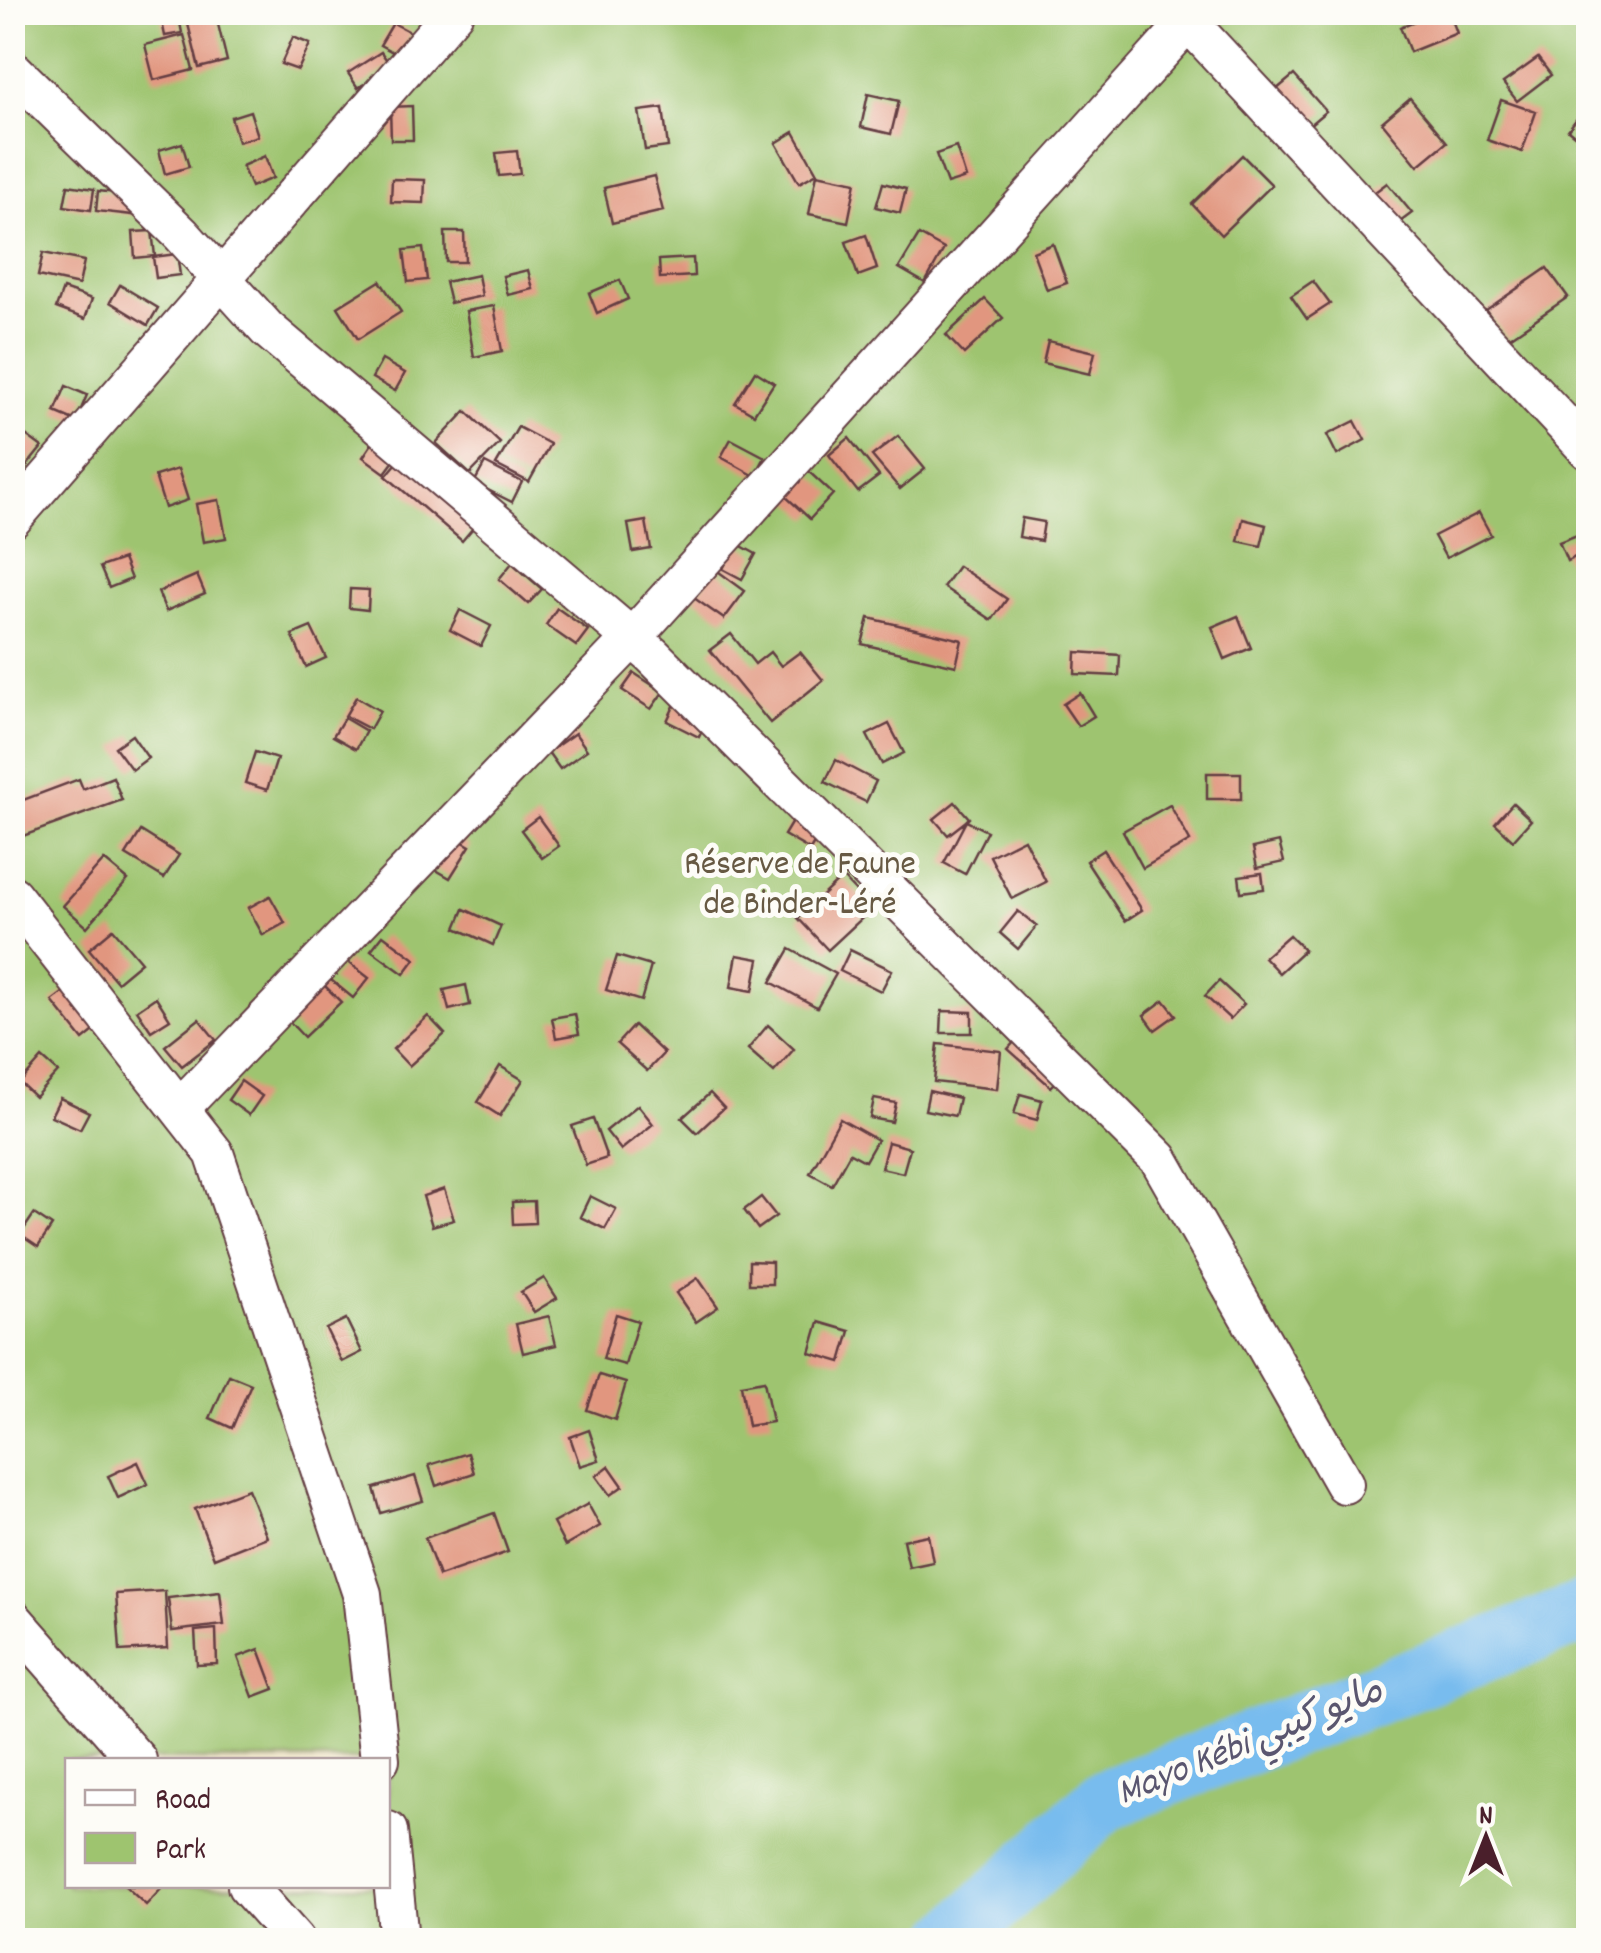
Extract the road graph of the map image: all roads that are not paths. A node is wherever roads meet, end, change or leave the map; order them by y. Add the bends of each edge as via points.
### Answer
1 (454, 12) edge
2 (1188, 16) edge
3 (12, 69) edge
4 (222, 279) junction
5 (1588, 450) edge
6 (12, 519) edge
7 (632, 638) junction
8 (12, 895) edge
9 (180, 1108) junction
10 (1344, 1484) dead end
11 (12, 1618) edge
12 (136, 1758) edge
13 (380, 1758) edge
14 (390, 1848) edge
15 (249, 1888) edge
16 (295, 1940) edge
17 (400, 1940) edge

1 - 4 street
2 - 5 street
2 - 7 street
3 - 4 street
4 - 6 street
4 - 7 street via 267,329
7 - 9 street
7 - 10 street via 1159,1158
8 - 9 street
9 - 13 street via 214,1154 362,1594
11 - 12 street
14 - 17 street
15 - 16 street

